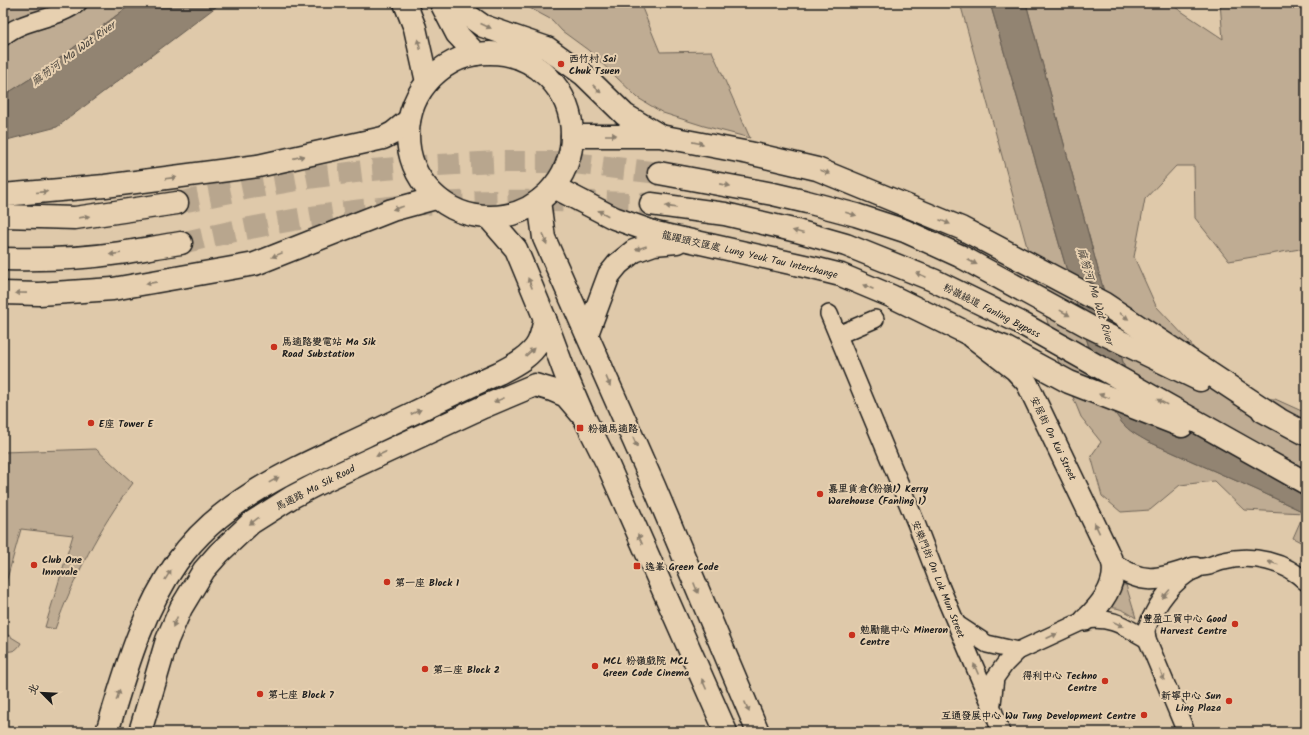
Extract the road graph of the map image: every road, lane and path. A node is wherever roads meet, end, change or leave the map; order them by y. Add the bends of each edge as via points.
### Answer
1 (78, 3) edge
2 (405, 3) edge
3 (441, 3) edge
4 (455, 3) edge
5 (3, 37) edge
6 (476, 54) junction
7 (427, 82) junction
8 (409, 120) junction
9 (572, 136) junction
10 (660, 136) junction
11 (659, 173) tunnel mouth
12 (546, 194) junction
13 (3, 195) edge
14 (436, 198) junction
15 (177, 203) tunnel mouth
16 (651, 204) tunnel mouth
17 (3, 216) edge
18 (488, 218) junction
19 (693, 242) junction
20 (181, 243) tunnel mouth
21 (3, 259) edge
22 (3, 293) edge
23 (829, 314) dead end
24 (545, 319) junction
25 (875, 319) dead end
26 (967, 333) junction
27 (587, 334) junction
28 (838, 335) junction
29 (584, 417) junction
30 (1277, 418) junction
31 (1306, 434) edge
32 (1258, 456) junction
33 (1306, 483) edge
34 (1112, 564) junction
35 (1196, 568) junction
36 (1306, 582) edge
37 (1085, 620) junction
38 (958, 625) junction
39 (1147, 639) junction
40 (1018, 651) junction
41 (991, 705) junction
42 (107, 732) edge
43 (140, 732) edge
44 (726, 732) edge
45 (758, 732) edge
46 (1001, 732) edge
47 (1186, 732) edge

1 - 5 street via 64,12 15,29
7 -> 2 main road via 415,28
3 - 6 main road via 457,34
4 -> 10 main road via 482,26 547,48 583,74 625,115
6 - 7 main road via 462,57 449,64
6 - 9 main road via 505,54 532,64 543,72 561,94 571,122
7 - 8 main road via 416,99
13 -> 8 main road via 105,186 258,166 383,138
8 - 14 main road via 407,135 412,163 426,188
9 -> 10 main road
9 - 12 main road via 567,163 561,176
10 -> 30 main road via 817,168 960,228 1103,303
11 -> 30 main road via 807,202 906,231 960,256 1090,327
12 - 18 main road via 515,214
19 -> 12 main road, 龍躍頭交匯處 Lung Yeuk Tau Interchange via 656,233
12 -> 27 main road via 544,238
14 - 18 main road via 465,214
14 -> 22 main road via 392,210 255,264 113,289 39,294
17 -> 15 main road via 75,218
32 -> 16 main road, 粉嶺繞道 Fanling Bypass via 1019,322 933,280 846,246 765,223
24 -> 18 main road via 516,249
26 -> 19 main road, 龍躍頭交匯處 Lung Yeuk Tau Interchange via 891,296 841,276
19 -> 27 main road via 654,244 634,251 618,264 609,275
20 -> 21 main road via 81,258
23 - 28 street, 安樂門街 On Lok Mun Street
24 - 29 main road
42 -> 24 main road via 132,652 150,608 177,561 205,530 238,502 278,477 515,365 537,345
25 - 28 street
32 -> 26 main road, 龍躍頭交匯處 Lung Yeuk Tau Interchange via 1069,382 1004,347
34 -> 26 street, 安居街 On Kui Street via 1027,383 1015,370
27 -> 45 main road
28 - 38 street, 安樂門街 On Lok Mun Street
29 -> 43 main road, 馬適路 Ma Sik Road via 566,396 535,385 305,490 251,523 234,537 204,570 181,608 167,640
44 -> 29 main road via 607,463
30 - 31 main road
32 - 33 main road, 粉嶺繞道 Fanling Bypass
34 - 35 street via 1131,575 1153,580
34 - 37 street via 1112,576 1106,596
36 -> 35 street via 1293,571 1280,565 1253,558 1238,558
35 -> 39 street via 1177,582 1160,601 1147,627
37 -> 39 street via 1097,618 1113,621
40 -> 37 street
38 - 40 street via 988,644
41 -> 38 street, 安樂門街 On Lok Mun Street
39 -> 47 street
40 - 41 street via 995,678
41 - 46 street, 安樂門街 On Lok Mun Street

